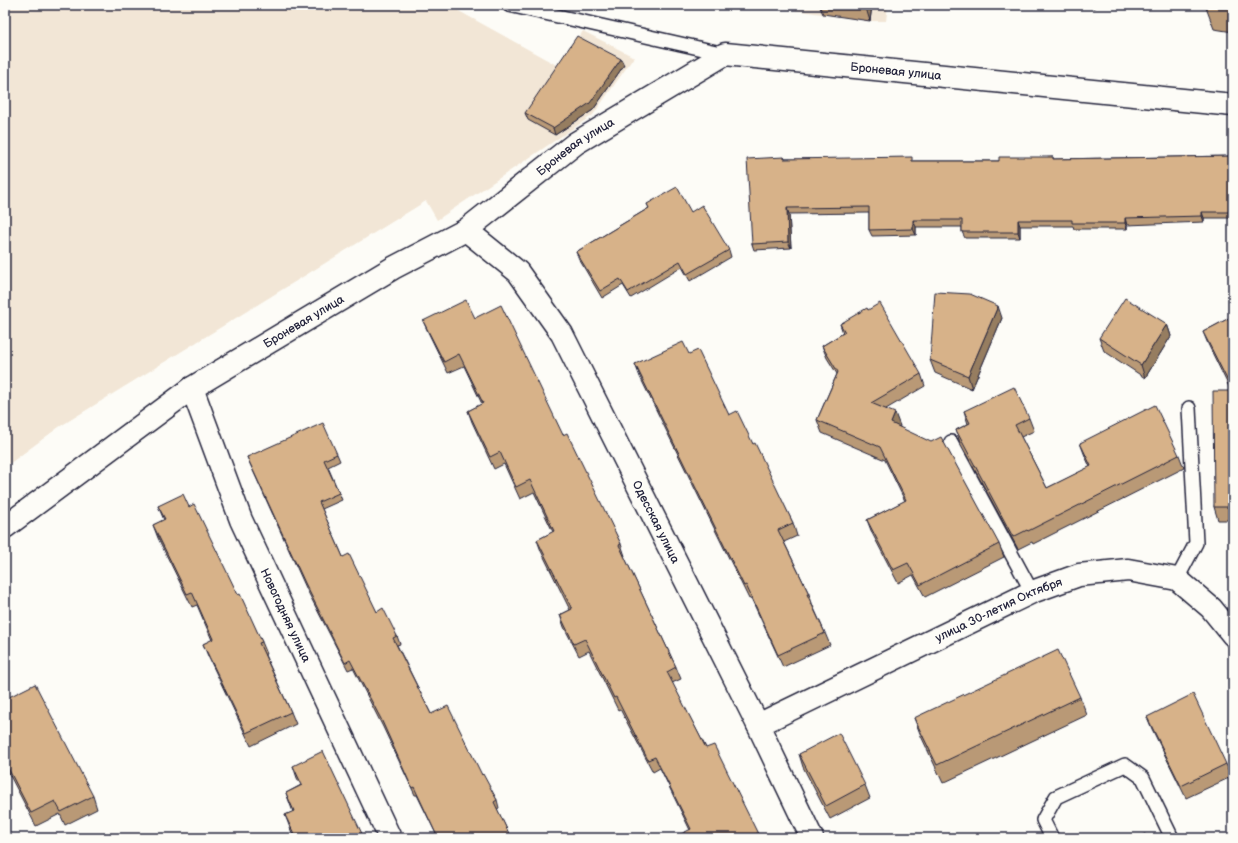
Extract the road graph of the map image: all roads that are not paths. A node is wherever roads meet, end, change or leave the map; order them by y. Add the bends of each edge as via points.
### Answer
1 (509, 5) edge
2 (725, 54) junction
3 (1233, 105) edge
4 (466, 230) junction
5 (192, 388) junction
6 (1189, 408) dead end
7 (951, 442) dead end
8 (5, 527) edge
9 (1177, 579) junction
10 (1032, 592) junction
11 (1233, 635) edge
12 (758, 725) junction
13 (390, 838) edge
14 (812, 838) edge
15 (1052, 838) edge
16 (1172, 838) edge

1 - 2 lane
2 - 3 street, Броневая улица
2 - 4 street, Броневая улица via 576,142
4 - 5 street, Броневая улица via 393,268
4 - 12 street, Одесская улица via 518,272 562,334
5 - 8 street, Броневая улица
5 - 13 street, Новогодняя улица via 241,520
6 - 9 lane via 1196,543
7 - 10 lane
9 - 10 street, улица 30-летия Октября via 1128,570 1079,575
9 - 11 street via 1211,608
10 - 12 street, улица 30-летия Октября
12 - 14 street, Одесская улица
15 - 16 lane via 1043,820 1056,797 1125,765 1144,778

